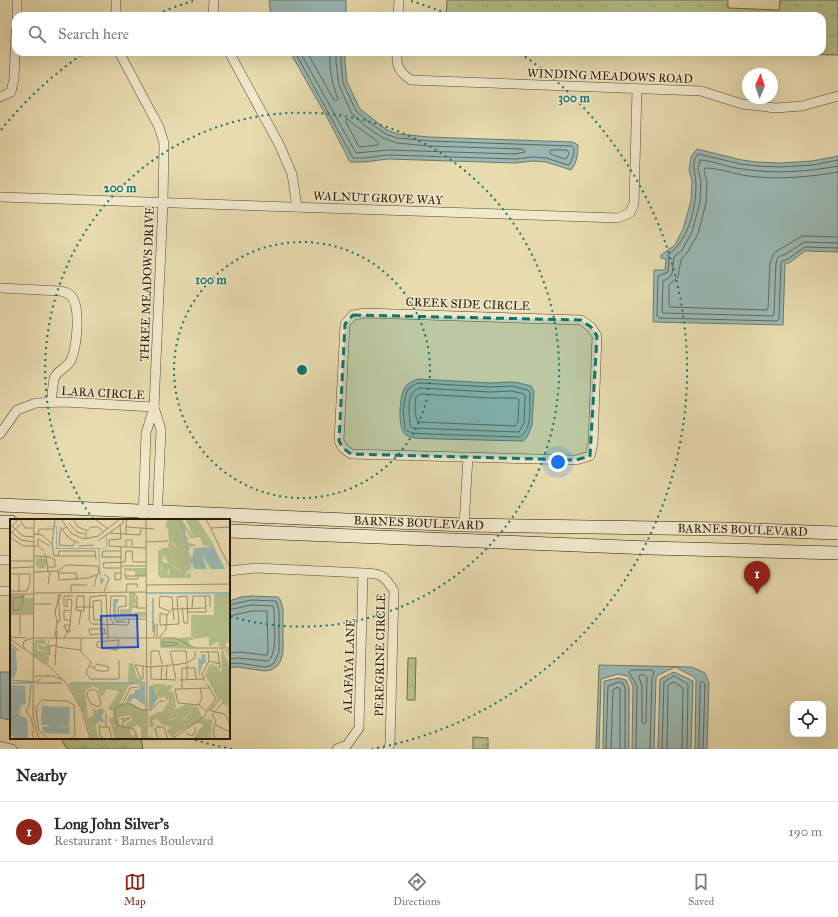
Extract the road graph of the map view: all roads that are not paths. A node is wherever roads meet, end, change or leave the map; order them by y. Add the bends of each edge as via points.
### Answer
1 (17, 0) edge
2 (116, 0) edge
3 (214, 0) edge
4 (399, 0) edge
5 (17, 12) edge
6 (116, 12) edge
7 (213, 12) edge
8 (398, 12) edge
9 (15, 56) edge
10 (121, 56) edge
11 (231, 56) edge
12 (397, 56) edge
13 (637, 89) junction
14 (838, 96) edge
15 (0, 97) edge
16 (0, 197) edge
17 (163, 202) junction
18 (297, 207) junction
19 (0, 288) edge
20 (51, 402) junction
21 (154, 407) junction
22 (0, 434) edge
23 (468, 457) junction
24 (0, 505) edge
25 (150, 515) edge
26 (459, 529) junction
27 (230, 531) edge
28 (818, 532) junction
29 (838, 533) edge
30 (331, 536) junction
31 (436, 540) junction
32 (838, 540) edge
33 (698, 550) junction
34 (810, 552) junction
35 (838, 553) edge
36 (230, 571) edge
37 (363, 572) junction
38 (0, 746) edge
39 (12, 749) edge
40 (337, 749) edge
41 (388, 749) edge

1 - 5 street
2 - 6 street
3 - 7 street
4 - 8 street
9 - 15 street via 11,92
10 - 17 street, THREE MEADOWS DRIVE via 159,127 164,143
11 - 18 street via 292,174
12 - 13 street, WINDING MEADOWS ROAD via 396,63 403,75 411,80
13 - 14 street, WINDING MEADOWS ROAD via 701,91 742,104 776,108 802,106
13 - 18 street, WALNUT GROVE WAY via 634,203 630,213 618,218
16 - 17 street, WALNUT GROVE WAY
17 - 18 street, WALNUT GROVE WAY
17 - 21 street, THREE MEADOWS DRIVE
19 - 20 street, LARA CIRCLE via 60,291 71,295 75,302 77,316 74,350 68,365 55,375
20 - 21 street, LARA CIRCLE
20 - 22 street, LARA CIRCLE via 36,403 17,410
21 - 25 street, THREE MEADOWS DRIVE via 146,433
21 - 25 street, THREE MEADOWS DRIVE via 161,430
23 - 23 street, CREEK SIDE CIRCLE via 351,454 343,448 339,441 345,324 353,315 581,320 591,326 597,336 593,443 590,456 576,460
23 - 26 street
24 - 25 main road, BARNES BOULEVARD
25 - 26 main road, BARNES BOULEVARD
26 - 28 main road, BARNES BOULEVARD via 726,529
26 - 30 main road via 446,534 357,531
26 - 31 main road
27 - 30 main road, BARNES BOULEVARD
28 - 29 main road, BARNES BOULEVARD
28 - 33 main road via 805,541 787,545 711,544
30 - 31 main road, BARNES BOULEVARD
31 - 33 main road, BARNES BOULEVARD
32 - 34 main road via 828,541
33 - 34 main road, BARNES BOULEVARD
34 - 35 main road, BARNES BOULEVARD
36 - 37 street, PEREGRINE CIRCLE via 256,568
37 - 40 street, ALAFAYA LANE via 359,728 347,745
37 - 41 street, PEREGRINE CIRCLE via 387,579 394,590
38 - 39 street

